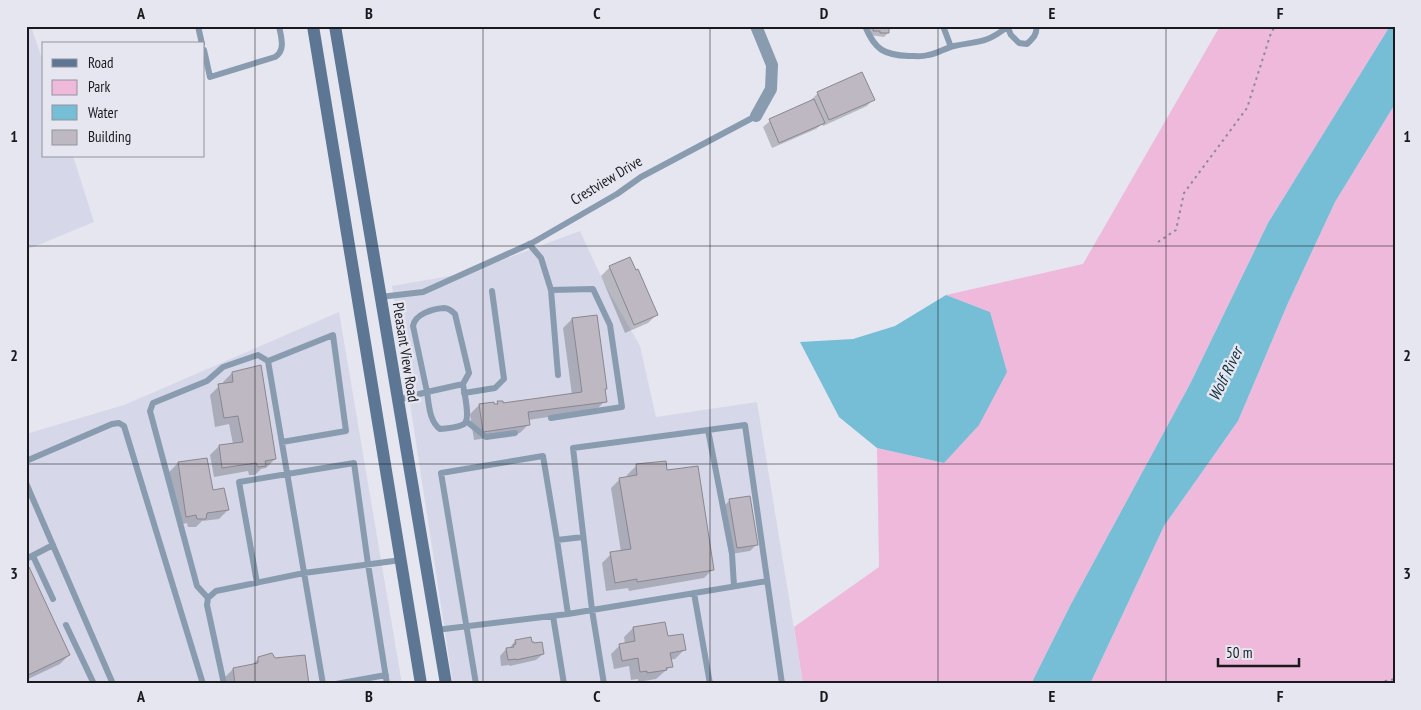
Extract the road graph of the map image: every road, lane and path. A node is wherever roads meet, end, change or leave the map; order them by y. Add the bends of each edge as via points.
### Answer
1 (198, 26) edge
2 (279, 26) edge
3 (313, 26) edge
4 (335, 26) edge
5 (756, 26) edge
6 (865, 26) edge
7 (943, 26) edge
8 (1036, 26) edge
9 (1275, 26) edge
10 (1007, 27) edge
11 (202, 42) edge
12 (951, 47) junction
13 (205, 54) edge
14 (756, 116) joint
15 (362, 186) junction
16 (339, 188) junction
17 (1158, 242) dead end
18 (529, 244) junction
19 (551, 290) junction
20 (492, 291) dead end
21 (380, 297) junction
22 (268, 361) junction
23 (558, 375) dead end
24 (463, 384) junction
25 (427, 392) junction
26 (464, 393) junction
27 (397, 400) junction
28 (551, 418) dead end
29 (466, 421) junction
30 (708, 430) junction
31 (514, 433) dead end
32 (282, 442) junction
33 (26, 461) edge
34 (287, 474) junction
35 (26, 482) edge
36 (584, 538) junction
37 (557, 540) junction
38 (53, 545) junction
39 (33, 556) junction
40 (26, 559) edge
41 (402, 560) junction
42 (368, 564) junction
43 (304, 573) junction
44 (767, 581) junction
45 (257, 582) junction
46 (734, 586) junction
47 (694, 593) junction
48 (208, 598) junction
49 (54, 599) dead end
50 (592, 610) junction
51 (568, 614) junction
52 (553, 616) junction
53 (66, 625) dead end
54 (466, 626) junction
55 (436, 630) junction
56 (414, 631) junction
57 (386, 675) junction
58 (1395, 679) edge
59 (94, 684) edge
60 (113, 684) edge
61 (203, 684) edge
62 (224, 684) edge
63 (323, 684) edge
64 (336, 684) edge
65 (387, 684) edge
66 (421, 684) edge
67 (446, 684) edge
68 (476, 684) edge
69 (564, 684) edge
70 (604, 684) edge
71 (710, 684) edge
72 (782, 684) edge
73 (1372, 684) edge

1 - 11 lane
2 - 13 lane via 282,50 275,57 210,77
3 - 16 main road
4 - 15 main road, Pleasant View Road
5 - 14 street, Crestview Drive via 772,65 771,89
6 - 12 lane via 878,48 888,54 927,56
7 - 12 lane
8 - 10 lane via 1034,38 1026,44 1019,43
9 - 17 path via 1247,108 1184,193 1176,230
10 - 12 lane via 981,42
14 - 18 lane, Crestview Drive via 641,177
15 - 16 main road
15 - 21 main road, Pleasant View Road
16 - 41 main road
18 - 19 lane via 541,258
18 - 21 lane, Crestview Drive via 423,292
19 - 23 lane
19 - 28 lane via 593,289 610,325 622,407
20 - 26 lane via 504,379 494,388
21 - 27 main road, Pleasant View Road
22 - 32 lane
22 - 32 lane via 333,335 346,431
22 - 48 lane via 258,355 223,368 208,381 153,403 150,410 197,586
24 - 25 lane
24 - 25 lane via 469,373 455,314 444,308 414,320
24 - 26 lane
25 - 27 lane
25 - 29 lane via 435,426 440,429 462,425
26 - 29 lane
27 - 55 main road, Pleasant View Road
29 - 31 lane via 486,437
30 - 36 lane via 573,448
30 - 44 lane via 745,425
30 - 46 lane via 732,554
32 - 34 lane
33 - 61 lane via 112,424 124,426
34 - 42 lane via 354,463
34 - 43 lane
34 - 45 lane via 239,482
35 - 38 lane
36 - 37 lane
36 - 50 lane
37 - 51 lane
37 - 54 lane via 542,456 441,473
38 - 39 lane
38 - 60 lane
39 - 40 lane
39 - 49 lane
41 - 42 lane
41 - 56 main road
42 - 43 lane
42 - 57 lane
43 - 45 lane
43 - 63 lane
44 - 46 lane
44 - 72 lane
45 - 48 lane via 216,591
46 - 47 lane
47 - 50 lane
47 - 71 lane
48 - 62 lane
50 - 51 lane
50 - 70 lane
51 - 52 lane
52 - 54 lane
52 - 69 lane
53 - 59 lane
54 - 55 lane
54 - 68 lane
55 - 56 main road
55 - 67 main road, Pleasant View Road
56 - 66 main road
57 - 64 lane
57 - 65 lane
58 - 73 path

